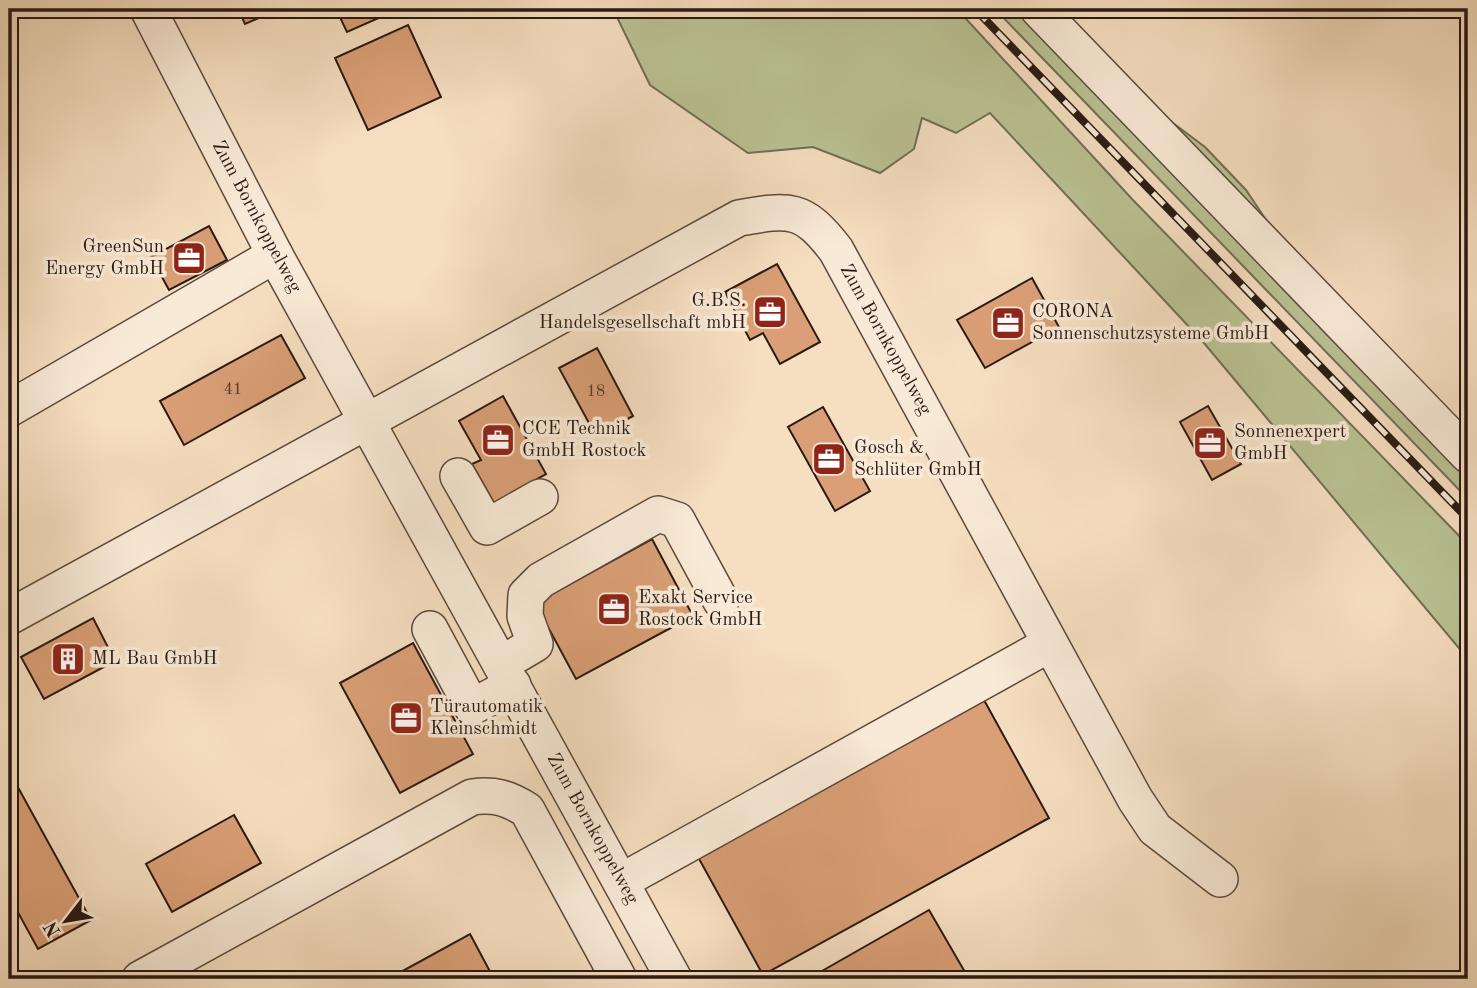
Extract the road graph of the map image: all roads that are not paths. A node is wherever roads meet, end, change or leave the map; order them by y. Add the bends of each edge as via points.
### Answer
1 (148, 9) edge
2 (1038, 9) edge
3 (275, 255) junction
4 (9, 409) edge
5 (366, 423) junction
6 (1468, 455) edge
7 (540, 498) dead end
8 (424, 526) junction
9 (721, 601) dead end
10 (9, 617) edge
11 (430, 629) dead end
12 (1050, 644) junction
13 (507, 675) junction
14 (1220, 879) dead end
15 (622, 881) junction
16 (140, 979) edge
17 (619, 979) edge
18 (674, 979) edge

1 - 3 street, Zum Bornkoppelweg
2 - 6 street
3 - 4 street
3 - 5 street, Zum Bornkoppelweg
5 - 8 street, Zum Bornkoppelweg
5 - 10 street, Zum Bornkoppelweg
5 - 12 street, Zum Bornkoppelweg via 739,218 782,210 817,225 836,250
7 - 8 street via 486,527 465,488
8 - 13 street, Zum Bornkoppelweg
9 - 13 street via 677,520 658,514 541,580 526,595 525,616 534,644
11 - 13 street via 472,707
12 - 14 street, Zum Bornkoppelweg via 1155,829
12 - 15 street
13 - 15 street, Zum Bornkoppelweg
15 - 18 street, Zum Bornkoppelweg
16 - 17 street via 472,797 493,794 527,810

